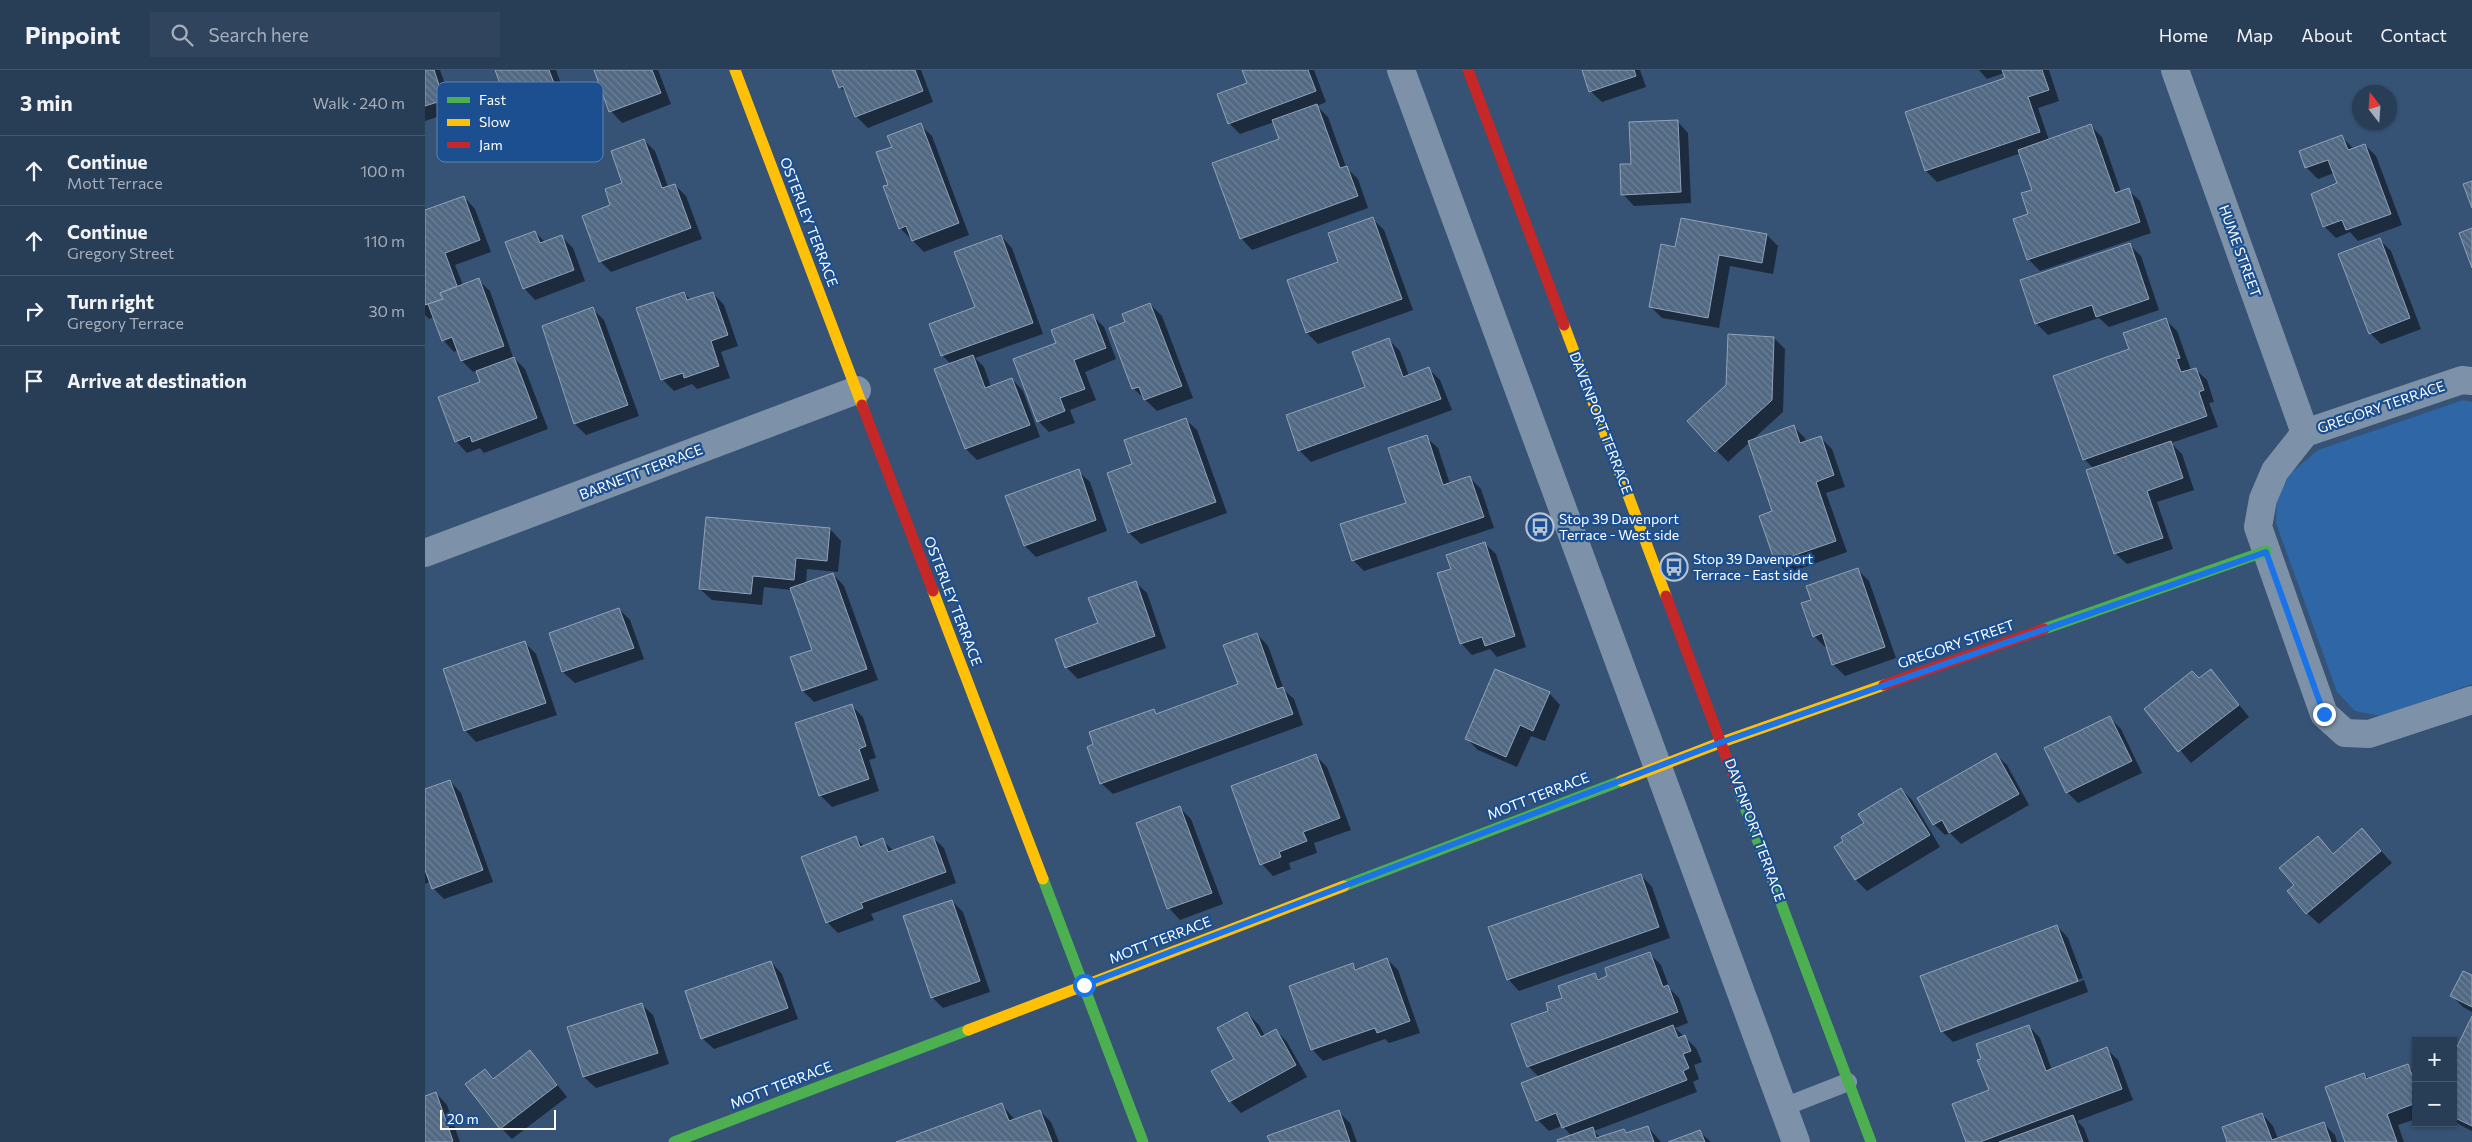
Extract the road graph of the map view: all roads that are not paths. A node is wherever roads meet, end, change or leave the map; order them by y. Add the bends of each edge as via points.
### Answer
1 (735, 70) edge
2 (1401, 70) edge
3 (1468, 70) edge
4 (2175, 70) edge
5 (2472, 381) edge
6 (857, 390) junction
7 (2305, 433) junction
8 (2266, 552) junction
9 (425, 553) edge
10 (2472, 700) edge
11 (1722, 742) junction
12 (1656, 767) junction
13 (1084, 985) junction
14 (1849, 1082) junction
15 (1783, 1107) junction
16 (673, 1142) edge
17 (1143, 1142) edge
18 (1797, 1142) edge
19 (1871, 1142) edge

1 - 6 street, OSTERLEY TERRACE
2 - 12 street
3 - 11 street, DAVENPORT TERRACE
4 - 7 street, HUME STREET
5 - 7 street, GREGORY TERRACE via 2462,380
6 - 9 street, BARNETT TERRACE
6 - 13 street, OSTERLEY TERRACE
7 - 8 street, GREGORY TERRACE via 2275,471 2263,499 2258,527
8 - 10 street, GREGORY TERRACE via 2324,714 2345,733 2369,734
8 - 11 street, GREGORY STREET
11 - 12 street, GREGORY STREET
11 - 14 street, DAVENPORT TERRACE
12 - 13 street, MOTT TERRACE
12 - 15 street
13 - 16 street, MOTT TERRACE
13 - 17 street, OSTERLEY TERRACE
14 - 15 lane
14 - 19 street, DAVENPORT TERRACE
15 - 18 street

